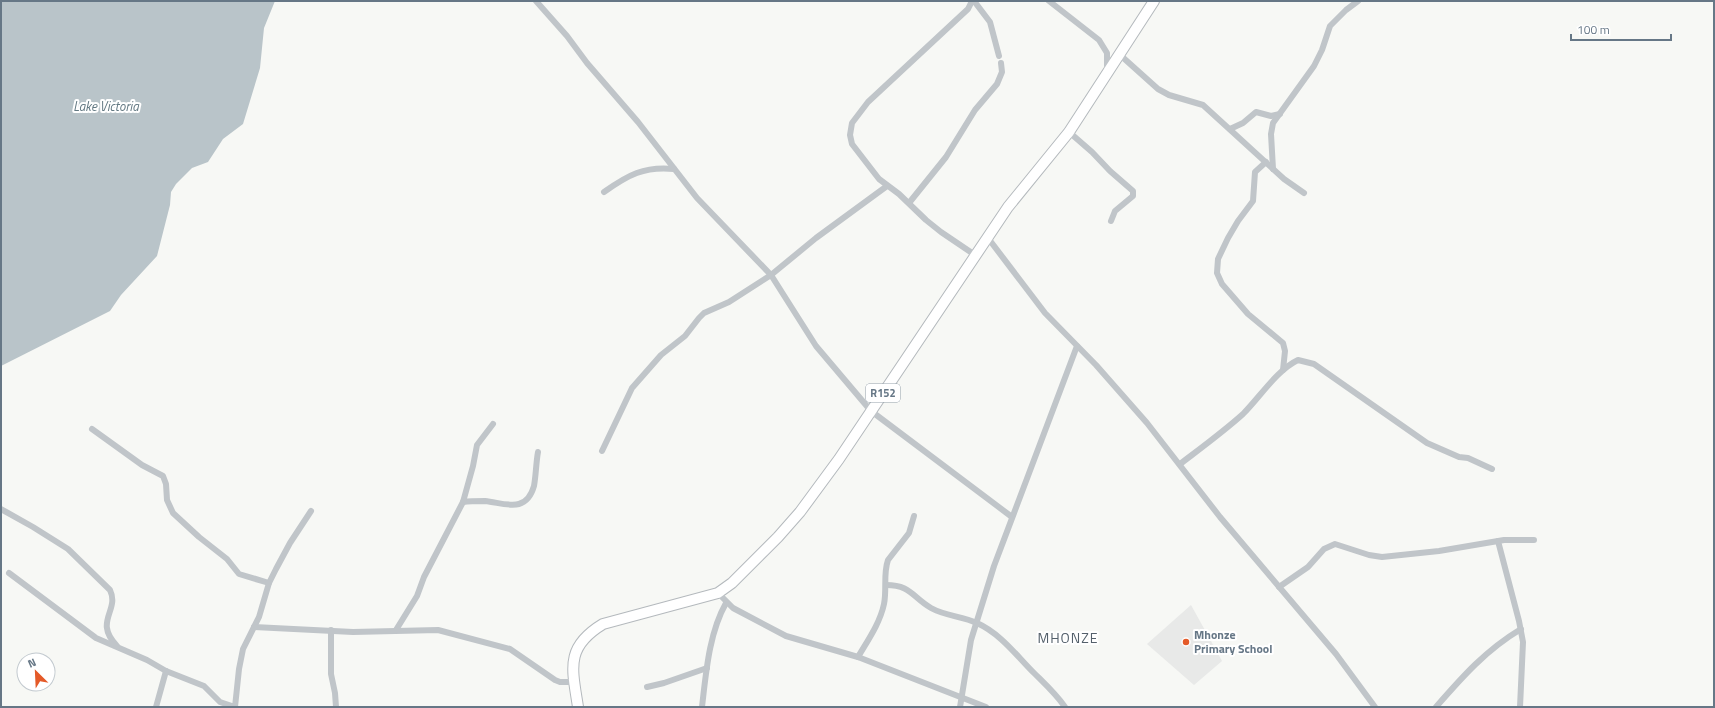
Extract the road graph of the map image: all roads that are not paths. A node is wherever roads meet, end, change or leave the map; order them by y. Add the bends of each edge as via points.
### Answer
1 (536, 1) edge
2 (973, 1) edge
3 (1049, 1) edge
4 (1154, 1) edge
5 (1358, 1) edge
6 (1119, 54) junction
7 (998, 56) dead end
8 (1001, 63) dead end
9 (1107, 73) junction
10 (1280, 114) junction
11 (1230, 129) junction
12 (1070, 132) junction
13 (1266, 162) junction
14 (674, 169) junction
15 (1273, 169) junction
16 (887, 186) junction
17 (604, 192) dead end
18 (1304, 193) dead end
19 (909, 203) junction
20 (1111, 221) dead end
21 (988, 238) junction
22 (975, 255) junction
23 (771, 275) junction
24 (1077, 346) junction
25 (1283, 370) junction
26 (871, 411) junction
27 (493, 424) dead end
28 (92, 429) dead end
29 (602, 451) dead end
30 (538, 452) dead end
31 (1180, 464) junction
32 (1492, 469) dead end
33 (463, 502) junction
34 (1, 509) edge
35 (311, 511) dead end
36 (914, 516) dead end
37 (1012, 517) junction
38 (1534, 540) dead end
39 (1498, 541) junction
40 (9, 573) dead end
41 (269, 584) junction
42 (886, 585) junction
43 (1279, 587) junction
44 (718, 593) junction
45 (726, 603) junction
46 (977, 623) junction
47 (254, 626) junction
48 (1521, 629) junction
49 (331, 630) junction
50 (396, 630) junction
51 (118, 648) junction
52 (858, 657) junction
53 (707, 668) junction
54 (166, 672) junction
55 (574, 682) junction
56 (647, 687) dead end
57 (961, 697) junction
58 (156, 707) edge
59 (233, 707) edge
60 (336, 707) edge
61 (578, 707) edge
62 (702, 707) edge
63 (960, 707) edge
64 (986, 707) edge
65 (1065, 707) edge
66 (1375, 707) edge
67 (1436, 707) edge
68 (1520, 707) edge

1 - 14 street
2 - 7 street via 990,22
2 - 16 street via 968,9 868,102 852,123 852,144
3 - 9 street via 1099,40 1106,53
4 - 6 main road, R152
5 - 10 street via 1330,26 1314,66
6 - 9 main road, R152
6 - 11 street via 1158,89 1169,95 1203,104
8 - 19 street via 1002,72 997,84 975,110 946,157
9 - 12 main road, R152
10 - 11 street via 1272,116 1256,112 1243,123
10 - 15 street via 1273,123 1271,134
11 - 13 street
12 - 20 street via 1133,191 1133,196 1112,214
12 - 21 main road, R152 via 1022,189
13 - 15 street
13 - 25 street via 1255,172 1254,201 1228,238 1218,259 1217,273 1222,284 1248,314 1283,343
14 - 17 street via 642,171
14 - 23 street via 721,225
15 - 18 street
16 - 19 street
16 - 23 street
19 - 22 street via 941,232
21 - 22 main road, R152
21 - 24 street via 1033,299
22 - 26 main road, R152
23 - 26 street via 816,346
23 - 29 street via 729,302 704,313 680,342 661,355 632,388
24 - 31 street
24 - 37 street
25 - 31 street via 1242,414
25 - 32 street via 1298,360 1314,364 1427,443
26 - 37 street
26 - 44 main road, R152 via 800,512 732,583
27 - 33 street via 477,444
28 - 41 street via 142,465 163,476 167,500 173,513 226,559 239,574
30 - 33 street via 533,487 526,500 512,506 484,501
31 - 43 street via 1220,518
33 - 50 street via 424,577 417,596
34 - 51 street via 68,549 110,590 113,601 106,630
35 - 41 street via 281,557
36 - 42 street via 910,533 888,560
37 - 46 street
38 - 39 street
39 - 43 street via 1382,557 1335,544 1324,548 1308,567
39 - 48 street
40 - 51 street via 96,638
41 - 47 street
42 - 46 street via 903,587 930,607
42 - 52 street via 884,604
43 - 66 street via 1336,654
44 - 45 street
44 - 55 main road, R152 via 603,624 589,632 578,645 574,660
45 - 52 street via 786,636
45 - 53 street via 716,623
46 - 57 street via 971,640
46 - 65 street via 1008,645 1054,692
47 - 49 street
47 - 59 street via 243,649 236,707
48 - 67 street via 1493,647
48 - 68 street via 1523,655
49 - 50 street
49 - 60 street via 331,674
50 - 55 street via 438,630 499,646 519,654 555,680
51 - 54 street via 147,660
52 - 57 street
53 - 56 street
53 - 62 street
54 - 58 street
54 - 59 street via 204,686 220,702
55 - 61 main road, R152
57 - 63 street
57 - 64 street

